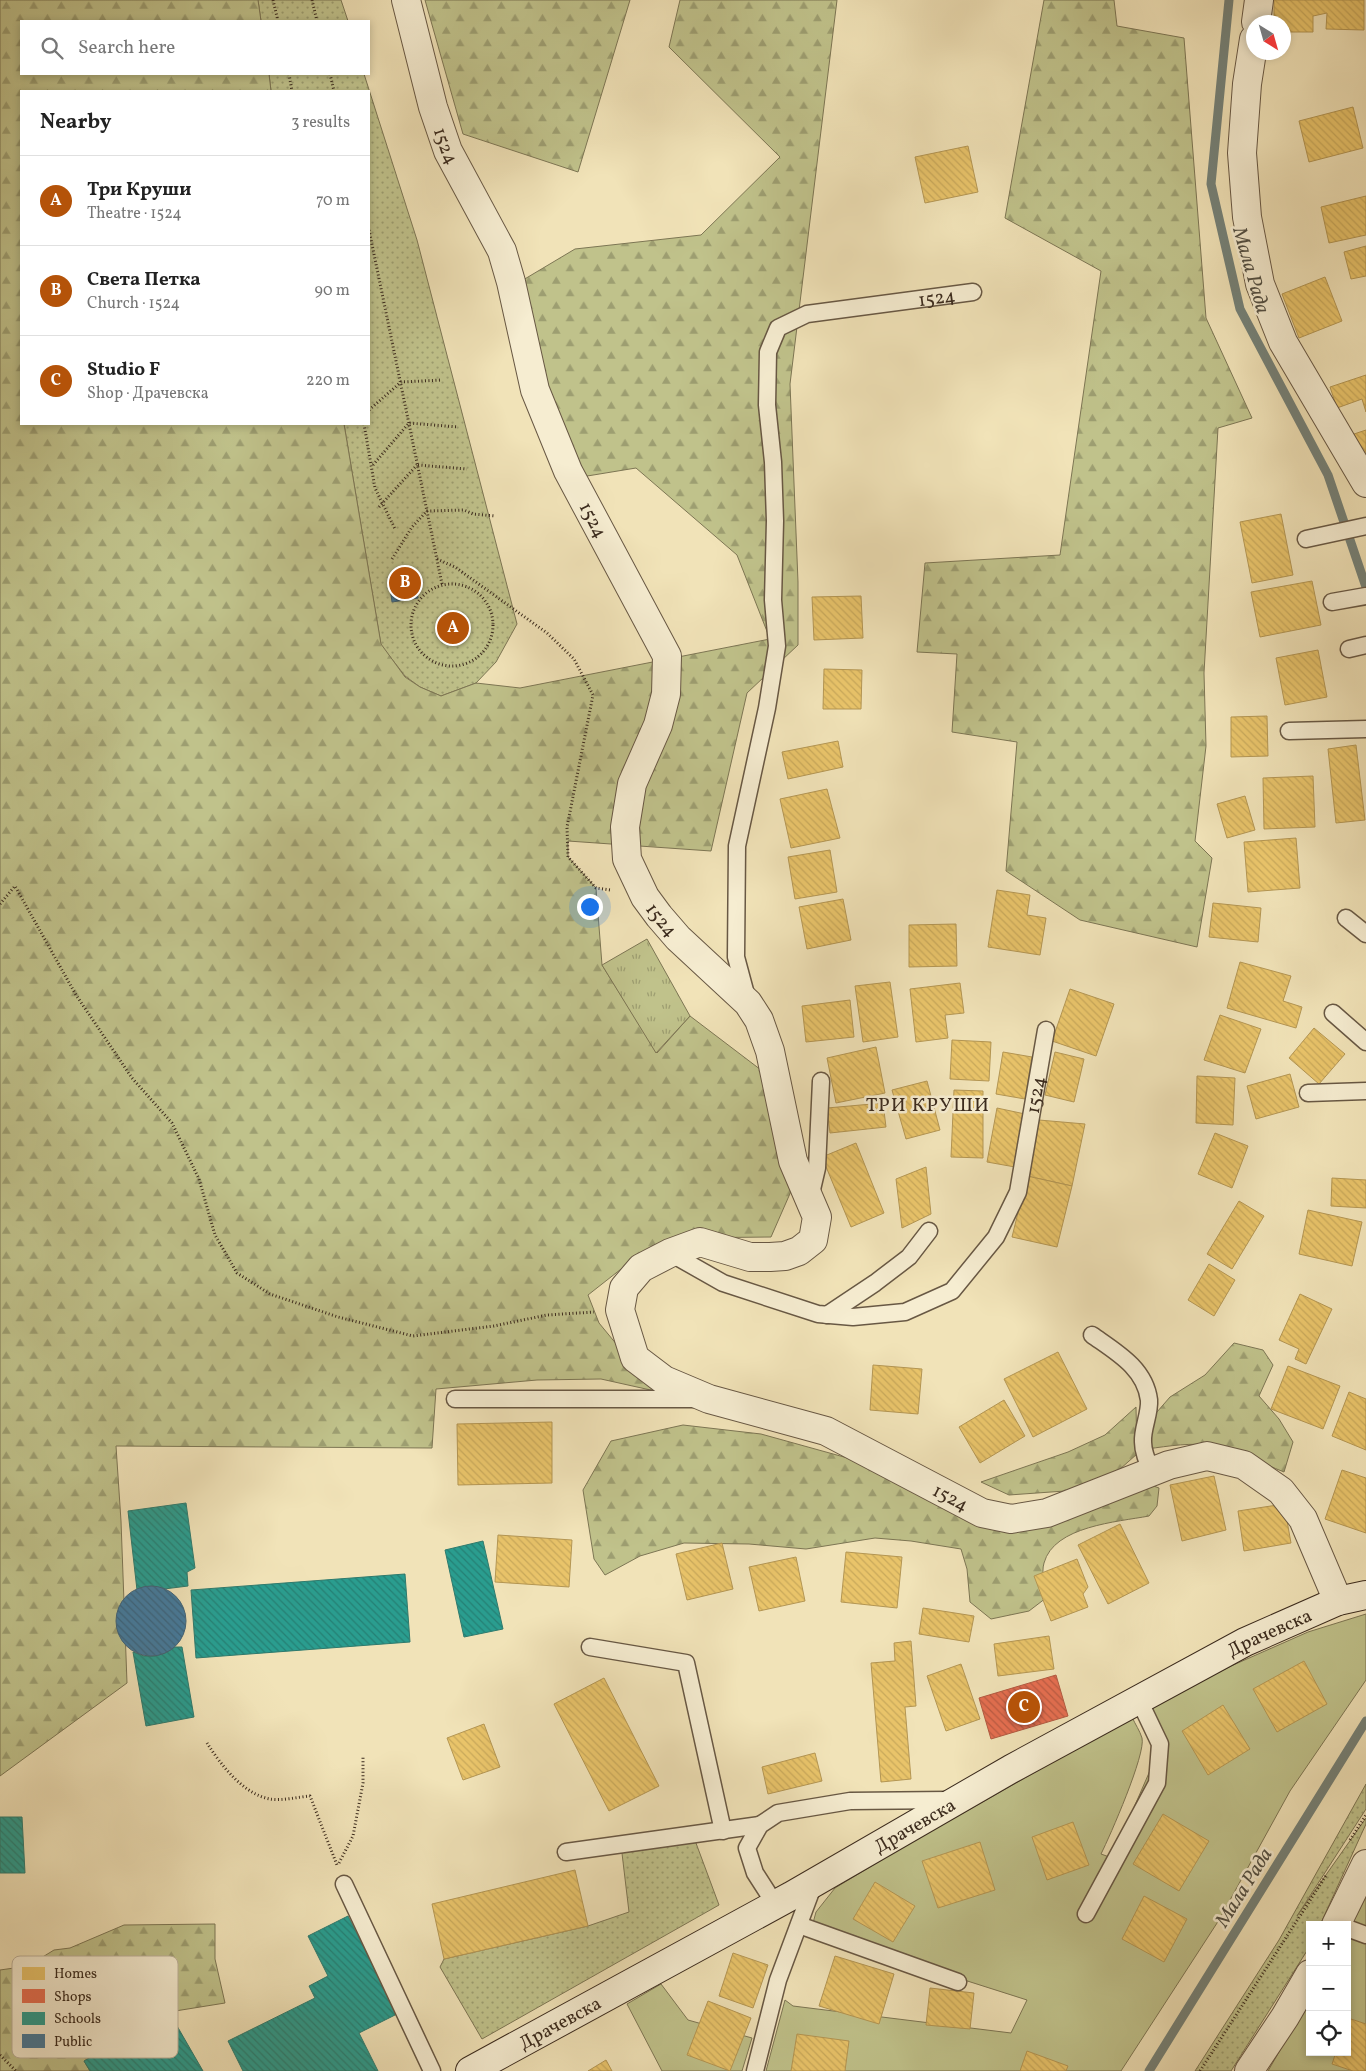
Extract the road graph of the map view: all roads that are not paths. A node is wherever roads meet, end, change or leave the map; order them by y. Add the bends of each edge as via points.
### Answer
1 (406, 0) edge
2 (1259, 0) edge
3 (1257, 15) edge
4 (1251, 60) edge
5 (972, 292) dead end
6 (1366, 483) edge
7 (1362, 527) edge
8 (1306, 539) dead end
9 (1362, 597) edge
10 (1332, 602) dead end
11 (1366, 645) edge
12 (1349, 649) dead end
13 (1366, 729) edge
14 (1289, 730) dead end
15 (1346, 918) dead end
16 (1366, 934) edge
17 (748, 1003) junction
18 (1333, 1013) dead end
19 (1046, 1030) dead end
20 (1366, 1042) edge
21 (821, 1081) dead end
22 (1366, 1091) edge
23 (1308, 1093) dead end
24 (810, 1200) junction
25 (929, 1231) dead end
26 (670, 1253) junction
27 (827, 1315) junction
28 (1092, 1335) dead end
29 (455, 1399) dead end
30 (709, 1399) junction
31 (1152, 1472) junction
32 (1366, 1595) edge
33 (1338, 1601) junction
34 (590, 1648) dead end
35 (1139, 1700) junction
36 (956, 1800) junction
37 (760, 1825) junction
38 (723, 1830) junction
39 (566, 1852) dead end
40 (1366, 1864) edge
41 (815, 1881) junction
42 (344, 1884) road end
43 (775, 1904) junction
44 (1086, 1914) dead end
45 (1342, 1921) edge
46 (799, 1925) junction
47 (1351, 1929) edge
48 (1366, 1935) edge
49 (1306, 1981) edge
50 (958, 1982) dead end
51 (488, 2067) edge
52 (432, 2071) edge
53 (755, 2071) edge
54 (1249, 2071) edge

1 - 17 street, 1524 via 448,151 502,251 535,390 568,471 667,656 666,694 658,725 632,784 626,827 627,859 645,897 678,938
2 - 3 street
4 - 6 street via 1242,153 1247,217 1260,284 1283,342
5 - 17 lane, 1524 via 807,314 778,328 768,352 775,521 772,600 777,646 737,846 736,957
7 - 8 lane
9 - 10 lane
11 - 12 lane
13 - 14 lane
15 - 16 lane
17 - 24 street, 1524 via 759,1020 770,1051 793,1161
18 - 20 lane
19 - 27 lane, 1524 via 1018,1192 996,1237 952,1292 905,1312 853,1317
21 - 24 lane via 817,1168
22 - 23 lane
24 - 26 street, 1524 via 817,1216 813,1240 799,1251 785,1256 750,1257 700,1242
25 - 27 lane via 909,1257
26 - 27 lane, 1524 via 723,1283
26 - 30 street, 1524 via 641,1268 624,1288 620,1310 635,1358 664,1380
28 - 31 lane via 1128,1360 1142,1378 1149,1401 1143,1442
29 - 30 lane
30 - 31 street, 1524 via 826,1431 982,1514 1011,1520 1047,1513
31 - 33 street, 1524 via 1207,1456 1244,1464 1281,1492 1303,1519
32 - 33 street, Драчевска
33 - 35 street, Драчевска via 1245,1642
34 - 38 lane via 686,1663
35 - 36 street, Драчевска
35 - 44 lane via 1160,1744 1156,1783
36 - 37 lane via 850,1801 778,1813
36 - 41 street, Драчевска
37 - 38 lane
37 - 43 lane via 747,1848 754,1873
38 - 39 lane
40 - 45 street
41 - 43 street, Драчевска
41 - 46 lane
42 - 52 lane
43 - 51 street, Драчевска via 635,1979
46 - 50 lane
46 - 53 lane via 778,1980
47 - 48 lane
49 - 54 street

